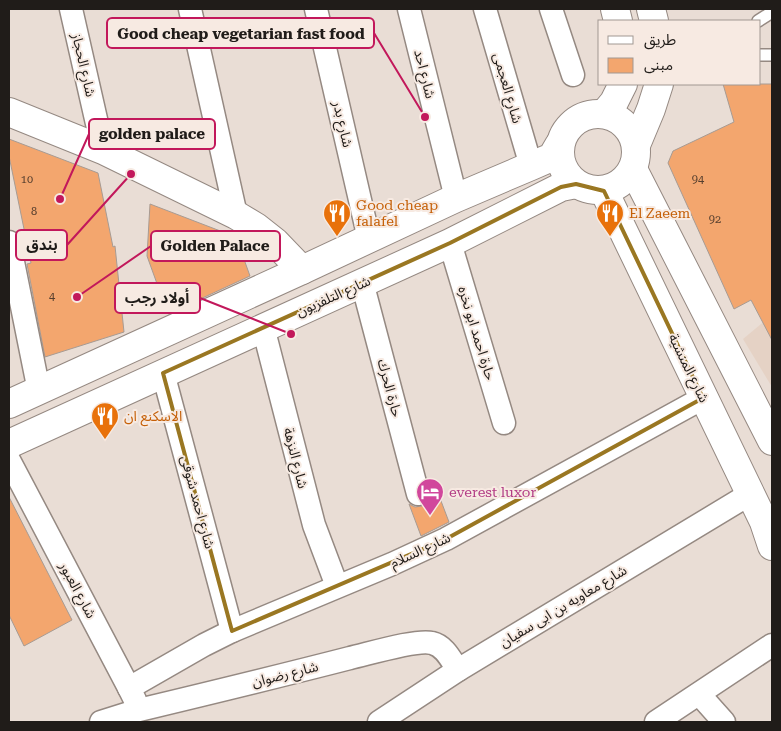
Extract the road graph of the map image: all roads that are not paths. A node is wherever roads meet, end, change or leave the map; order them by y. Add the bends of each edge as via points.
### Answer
1 (71, 9) edge
2 (190, 9) edge
3 (316, 9) edge
4 (409, 9) edge
5 (485, 9) edge
6 (551, 9) edge
7 (573, 75) dead end
8 (622, 85) edge
9 (659, 85) edge
10 (9, 112) edge
11 (604, 114) junction
12 (559, 145) junction
13 (103, 150) junction
14 (634, 157) junction
15 (531, 166) junction
16 (576, 184) junction
17 (604, 191) junction
18 (456, 198) junction
19 (236, 215) junction
20 (369, 239) junction
21 (9, 242) edge
22 (450, 242) junction
23 (302, 270) junction
24 (362, 282) junction
25 (263, 328) junction
26 (163, 373) junction
27 (39, 390) junction
28 (704, 398) junction
29 (9, 404) edge
30 (504, 423) dead end
31 (772, 441) edge
32 (9, 444) edge
33 (9, 460) edge
34 (418, 494) dead end
35 (750, 494) junction
36 (772, 546) edge
37 (337, 586) junction
38 (232, 631) junction
39 (772, 645) edge
40 (458, 670) junction
41 (129, 688) junction
42 (699, 694) junction
43 (142, 716) edge
44 (101, 722) edge
45 (379, 722) edge
46 (656, 722) edge
47 (724, 722) edge

1 - 13 street, شارع الحجاز
2 - 19 street
3 - 20 street, شارع بدر
4 - 18 street, شارع احد
5 - 15 street, شارع العجمى
6 - 7 street
8 - 11 main road
9 - 14 main road
10 - 13 main road
11 - 12 main road via 589,114 575,120
11 - 14 main road via 618,120 631,133
12 - 15 main road via 552,157
12 - 16 main road via 559,160 565,174
13 - 19 main road
14 - 17 main road via 626,179
14 - 31 main road
15 - 18 main road
16 - 17 main road via 589,190
16 - 22 main road, شارع التلفزيون via 560,187
17 - 28 main road, شارع المنشية
18 - 20 main road
19 - 23 main road via 275,242
20 - 23 main road
21 - 27 street
22 - 24 main road, شارع التلفزيون
22 - 30 street, حارة احمد ابو نخره
23 - 27 main road
24 - 25 main road, شارع التلفزيون
24 - 34 street, حارة الحرك
25 - 26 main road, شارع التلفزيون
25 - 37 street, شارع النزهة via 314,525
26 - 32 main road, شارع التلفزيون
26 - 38 street, شارع احمد شوقى
27 - 29 main road
28 - 35 main road, شارع المنشية
28 - 37 street, شارع السلام via 446,539
33 - 41 street, شارع العبور
35 - 36 main road, شارع المنشية
35 - 40 street, شارع معاويه بن ابى سفيان
37 - 38 street, شارع السلام
38 - 41 street, شارع السلام
39 - 42 street
40 - 43 street, شارع رضوان via 445,650 423,642
40 - 45 street, شارع معاويه بن ابى سفيان
41 - 43 street, شارع العبور
42 - 46 street
42 - 47 street
43 - 44 street, شارع رضوان

